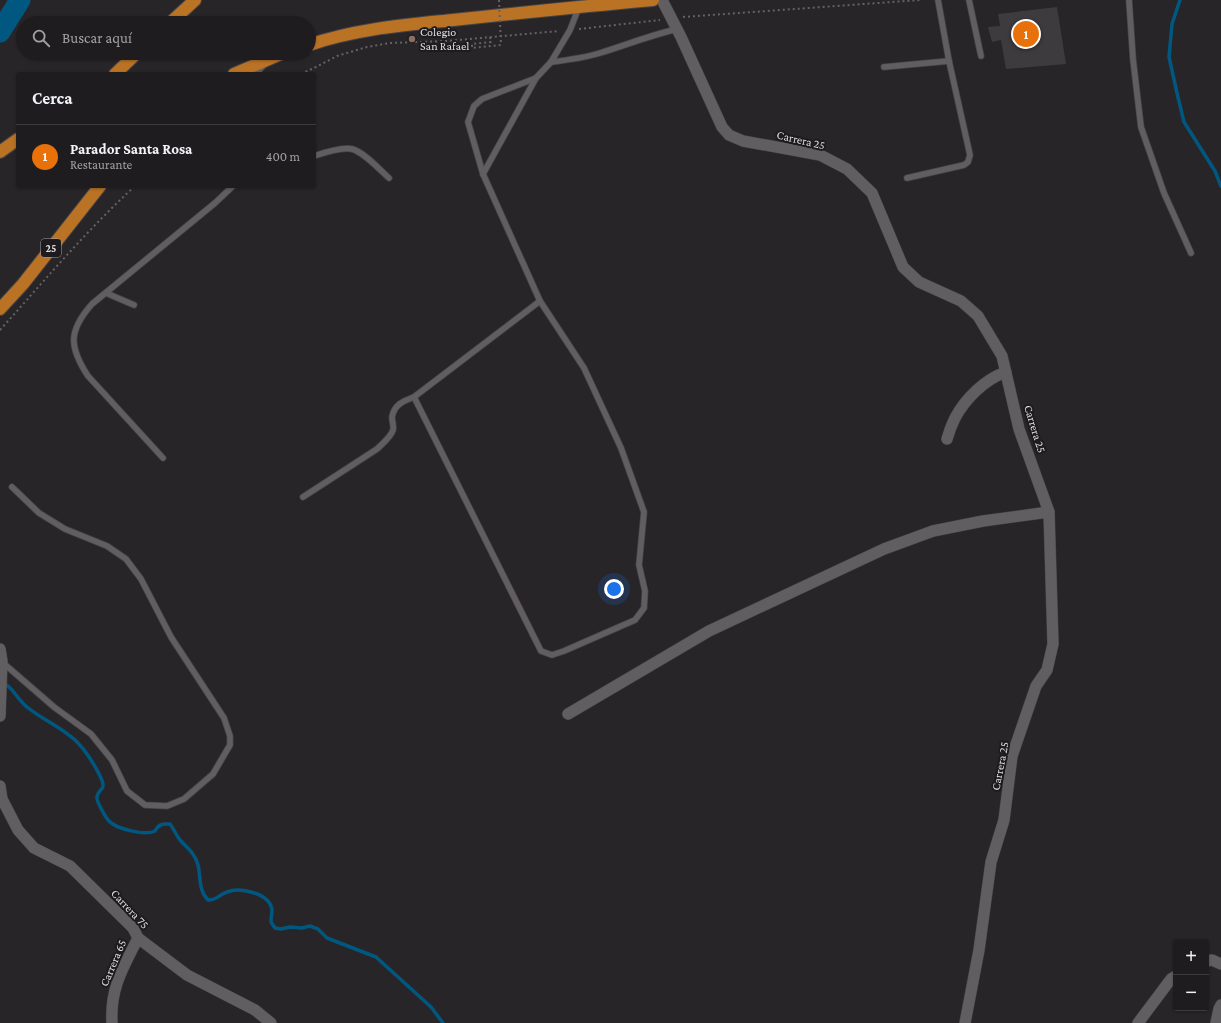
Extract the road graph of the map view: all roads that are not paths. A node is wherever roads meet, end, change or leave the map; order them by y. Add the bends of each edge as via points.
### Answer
1 (194, 0) edge
2 (653, 0) edge
3 (662, 0) edge
4 (938, 0) edge
5 (968, 0) edge
6 (1129, 0) edge
7 (580, 7) junction
8 (177, 16) edge
9 (677, 29) junction
10 (316, 43) edge
11 (981, 56) dead end
12 (130, 60) edge
13 (266, 60) edge
14 (272, 60) edge
15 (949, 61) junction
16 (551, 62) junction
17 (884, 67) dead end
18 (117, 72) edge
19 (239, 72) edge
20 (257, 72) edge
21 (536, 78) junction
22 (16, 140) edge
23 (0, 152) edge
24 (316, 156) edge
25 (483, 174) junction
26 (389, 178) dead end
27 (907, 178) dead end
28 (98, 188) edge
29 (230, 188) edge
30 (1191, 253) dead end
31 (106, 293) junction
32 (540, 301) junction
33 (134, 306) dead end
34 (0, 309) edge
35 (1006, 372) junction
36 (414, 397) junction
37 (947, 439) dead end
38 (162, 458) dead end
39 (12, 487) dead end
40 (303, 497) dead end
41 (1049, 512) junction
42 (0, 649) edge
43 (2, 661) junction
44 (568, 714) dead end
45 (0, 716) edge
46 (0, 786) edge
47 (138, 938) junction
48 (1209, 960) edge
49 (1221, 964) edge
50 (1173, 978) edge
51 (1221, 1006) edge
52 (112, 1023) edge
53 (271, 1023) edge
54 (965, 1023) edge
55 (1138, 1023) edge
56 (1216, 1023) edge

1 - 8 highway
2 - 7 highway
3 - 9 street, Carrera 25
4 - 15 lane
5 - 11 lane
6 - 30 lane via 1141,127 1164,193
7 - 10 highway via 401,26 358,32
7 - 16 lane
9 - 16 lane via 599,54
9 - 35 street, Carrera 25 via 722,126 729,135 743,141 820,155 847,169 872,193 903,268 919,282 961,301 978,316 1002,356
12 - 18 highway
13 - 19 highway
14 - 20 lane
15 - 17 lane
15 - 27 lane via 970,155 968,162
16 - 21 lane
21 - 25 lane
21 - 25 lane via 482,98 474,106 468,122
22 - 23 highway
24 - 26 lane via 351,149 369,159
25 - 32 lane
28 - 34 highway, 25 via 23,284
29 - 31 lane
31 - 33 lane
31 - 38 lane via 82,316 74,332 73,348 88,376
32 - 36 lane
32 - 36 lane via 584,368 621,448 644,512 639,564 645,591 644,608 635,620 552,655 541,651
35 - 37 street via 993,377 977,390 955,418
35 - 41 street, Carrera 25 via 1019,429
36 - 40 lane via 403,401 395,408 392,418 393,430 385,442
39 - 43 lane via 39,513 65,529 107,546 126,559 140,579 171,637 224,718 230,745 213,774 184,799 167,806 145,804 127,791 112,760 91,734 54,707
41 - 44 street via 933,531 884,548 709,630
41 - 54 street, Carrera 25 via 1052,644 1047,670 1036,686 1012,756 1004,820 991,862 979,950
42 - 43 street
43 - 45 street
46 - 47 street, Carrera 75 via 2,798 18,830 34,848 70,866 133,928
47 - 52 street, Carrera 65 via 116,984 111,1008
47 - 53 street, Carrera 75 via 187,975 254,1010
48 - 49 street
50 - 55 street
51 - 56 street

